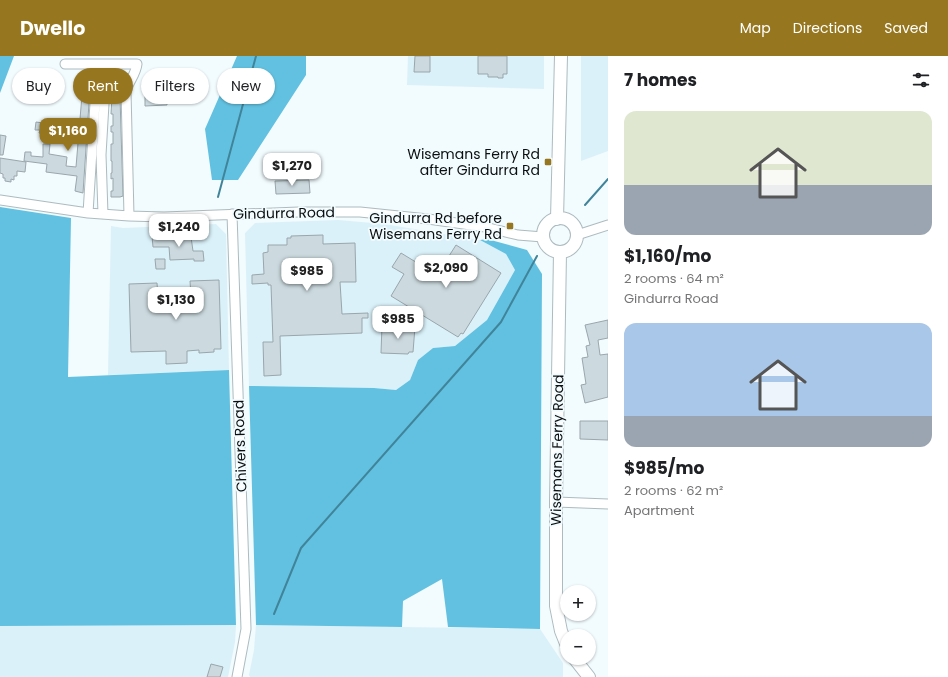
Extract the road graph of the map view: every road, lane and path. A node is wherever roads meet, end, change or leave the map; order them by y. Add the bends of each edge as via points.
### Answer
1 (561, 56) edge
2 (137, 60) edge
3 (65, 64) dead end
4 (0, 200) edge
5 (88, 212) junction
6 (103, 214) junction
7 (232, 214) junction
8 (129, 216) junction
9 (557, 219) junction
10 (608, 225) edge
11 (577, 235) junction
12 (543, 237) junction
13 (560, 252) junction
14 (556, 502) junction
15 (608, 504) edge
16 (561, 629) edge
17 (580, 665) edge
18 (237, 677) edge
19 (589, 677) edge

1 - 9 main road
2 - 3 street
2 - 8 street via 136,70 126,91
4 - 5 street, Gindurra Road
5 - 6 street, Gindurra Road
5 - 6 street via 95,103 98,101 104,104 101,155
6 - 8 street, Gindurra Road
7 - 8 street, Gindurra Road
7 - 12 street, Gindurra Road via 360,212 428,219
7 - 18 street, Chivers Road via 246,629
9 - 11 main road via 571,222
9 - 12 main road via 545,227
10 - 11 street
11 - 13 main road via 570,249
12 - 13 main road via 550,249
13 - 14 main road, Wisemans Ferry Road
14 - 15 street
14 - 16 main road, Wisemans Ferry Road via 556,606
17 - 19 main road

